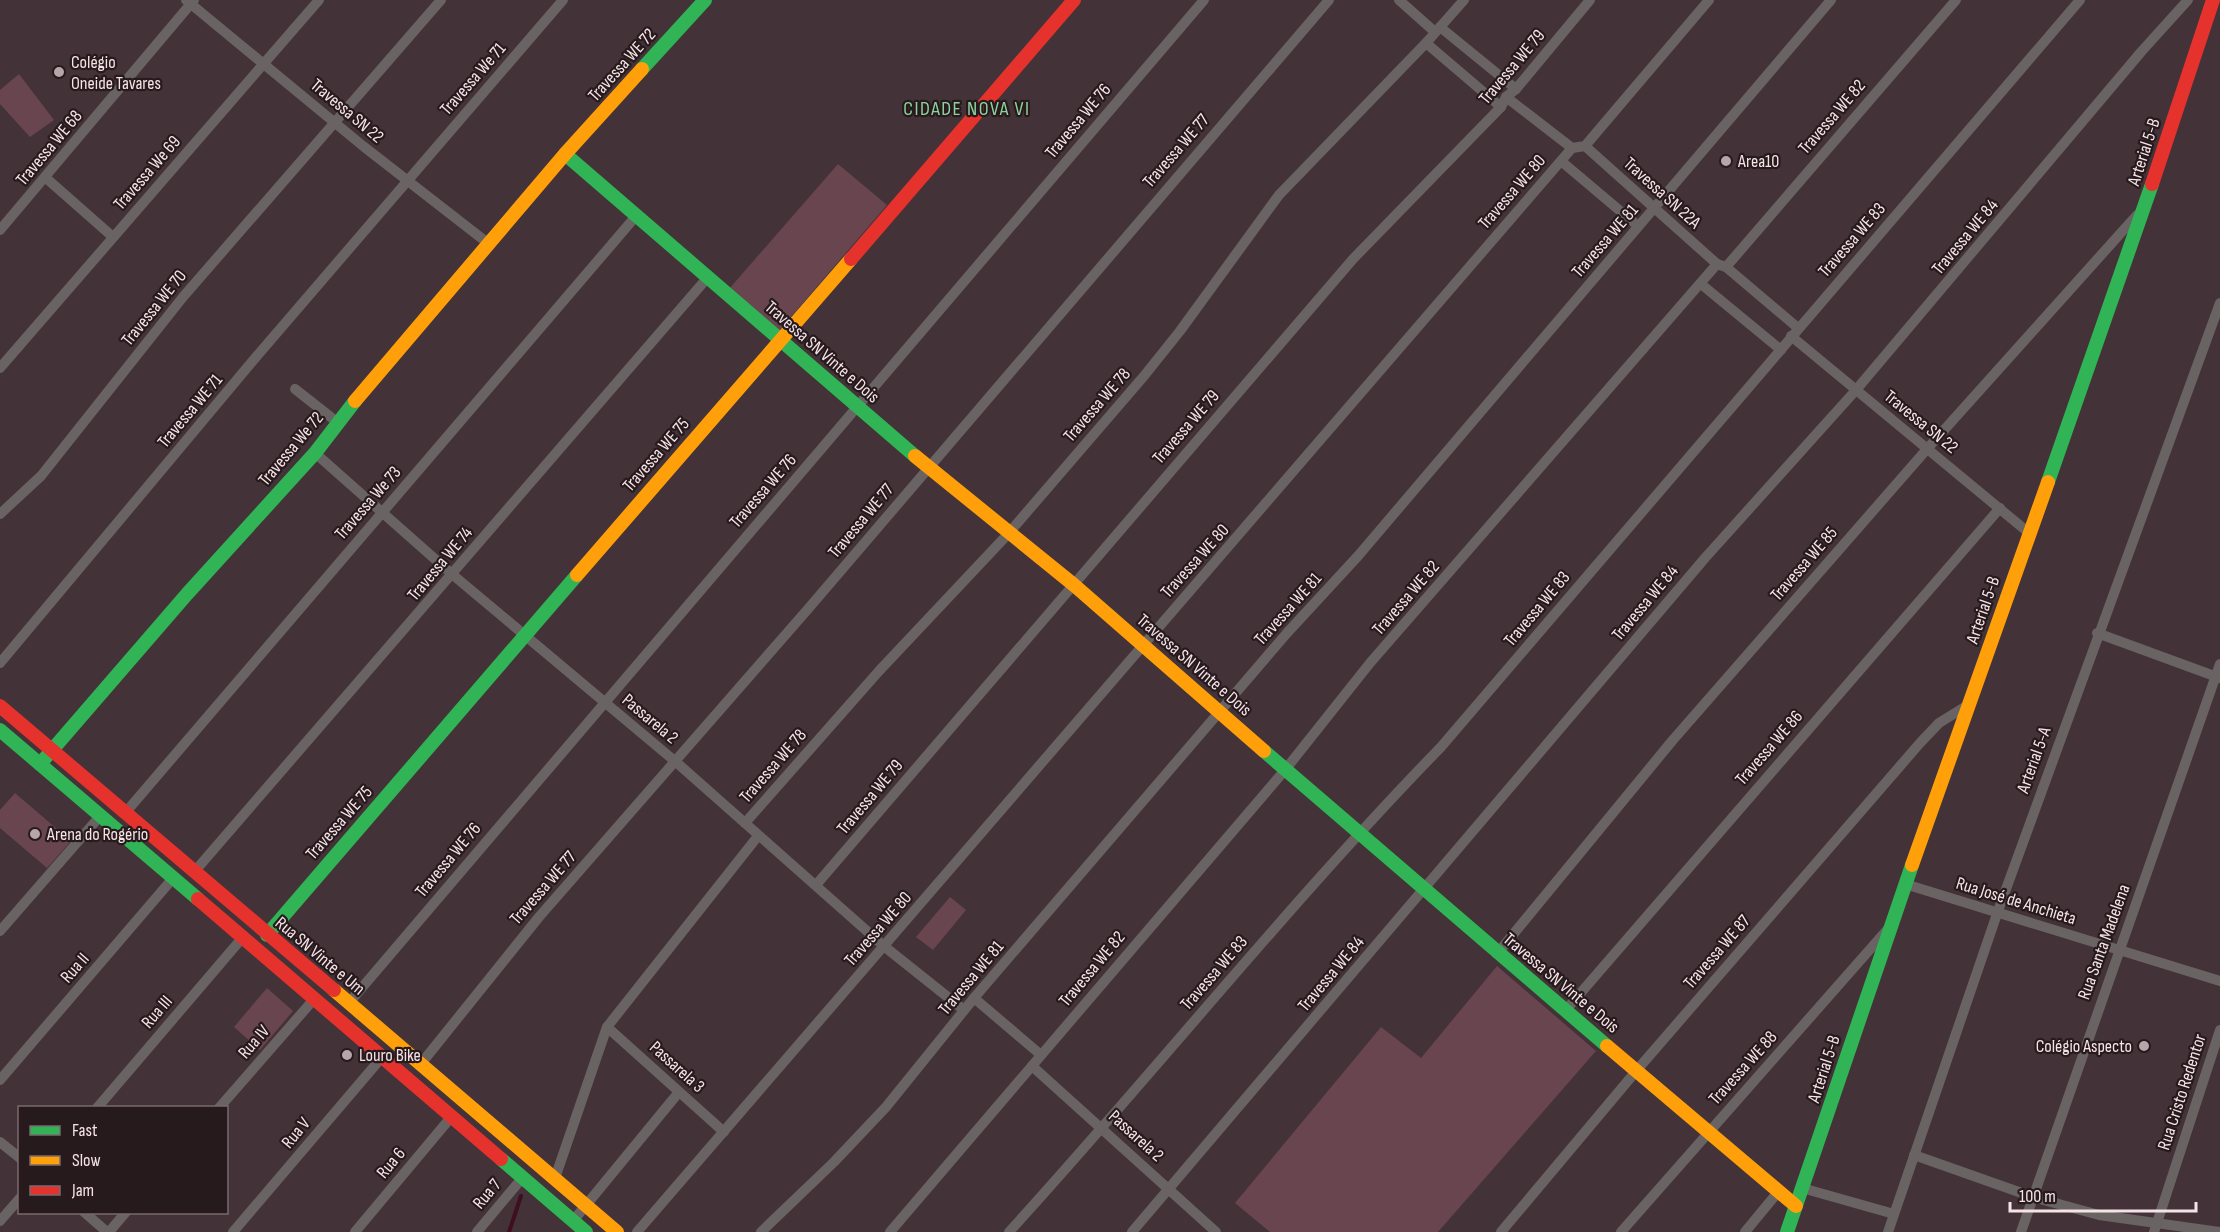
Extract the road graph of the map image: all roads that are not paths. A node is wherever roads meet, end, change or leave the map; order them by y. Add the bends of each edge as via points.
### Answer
1 (319, 0) edge
2 (441, 0) edge
3 (563, 0) edge
4 (705, 0) edge
5 (1074, 0) edge
6 (1204, 0) edge
7 (1329, 0) edge
8 (1399, 0) edge
9 (1464, 0) edge
10 (1590, 0) edge
11 (1709, 0) edge
12 (1831, 0) edge
13 (1956, 0) edge
14 (2080, 0) edge
15 (2188, 0) edge
16 (2213, 0) edge
17 (190, 1) edge
18 (1437, 30) junction
19 (1426, 43) junction
20 (264, 64) junction
21 (1516, 89) junction
22 (1504, 102) junction
23 (334, 122) junction
24 (1585, 147) junction
25 (1572, 148) junction
26 (565, 154) junction
27 (1561, 161) junction
28 (46, 178) junction
29 (406, 181) junction
30 (2146, 206) junction
31 (1655, 208) junction
32 (636, 216) junction
33 (1638, 226) junction
34 (0, 230) edge
35 (113, 237) junction
36 (489, 244) junction
37 (1721, 265) junction
38 (708, 277) junction
39 (1701, 284) junction
40 (2220, 305) edge
41 (1795, 332) junction
42 (778, 340) junction
43 (1780, 350) junction
44 (0, 368) edge
45 (295, 389) dead end
46 (1856, 390) junction
47 (857, 407) junction
48 (337, 422) junction
49 (1927, 448) junction
50 (315, 453) junction
51 (929, 467) junction
52 (2000, 508) junction
53 (382, 513) junction
54 (0, 514) edge
55 (2029, 533) junction
56 (1008, 534) junction
57 (453, 575) junction
58 (1074, 585) junction
59 (2097, 633) junction
60 (524, 636) junction
61 (1143, 644) junction
62 (0, 663) edge
63 (2220, 664) edge
64 (2218, 677) edge
65 (606, 702) junction
66 (1968, 705) junction
67 (0, 706) edge
68 (1220, 713) junction
69 (0, 730) edge
70 (52, 750) junction
71 (676, 762) junction
72 (40, 764) junction
73 (1285, 770) junction
74 (126, 812) junction
75 (101, 815) junction
76 (745, 823) junction
77 (1358, 832) junction
78 (758, 836) junction
79 (195, 871) junction
80 (174, 877) junction
81 (1905, 884) junction
82 (816, 885) junction
83 (1423, 890) junction
84 (1998, 911) junction
85 (1890, 927) junction
86 (0, 931) edge
87 (267, 934) junction
88 (243, 937) junction
89 (885, 947) junction
90 (2118, 951) junction
91 (1497, 954) junction
92 (2220, 981) edge
93 (315, 998) junction
94 (974, 998) junction
95 (348, 1004) junction
96 (964, 1010) junction
97 (1565, 1011) junction
98 (607, 1027) junction
99 (2220, 1030) edge
100 (1041, 1055) junction
101 (383, 1056) junction
102 (420, 1065) junction
103 (1032, 1066) junction
104 (1637, 1070) junction
105 (0, 1080) edge
106 (680, 1092) junction
107 (98, 1106) edge
108 (220, 1106) edge
109 (452, 1116) junction
110 (1103, 1129) junction
111 (724, 1132) junction
112 (1708, 1132) junction
113 (0, 1142) edge
114 (1914, 1155) junction
115 (18, 1156) edge
116 (523, 1177) junction
117 (555, 1178) junction
118 (1169, 1188) junction
119 (1802, 1188) junction
120 (1779, 1192) junction
121 (2033, 1197) junction
122 (18, 1200) edge
123 (585, 1205) junction
124 (1796, 1206) junction
125 (86, 1214) edge
126 (124, 1214) edge
127 (1894, 1214) junction
128 (0, 1221) edge
129 (573, 1221) junction
130 (2155, 1228) edge
131 (108, 1232) edge
132 (233, 1232) edge
133 (355, 1232) edge
134 (477, 1232) edge
135 (586, 1232) edge
136 (616, 1232) edge
137 (637, 1232) edge
138 (761, 1232) edge
139 (890, 1232) edge
140 (1009, 1232) edge
141 (1132, 1232) edge
142 (1216, 1232) edge
143 (1501, 1232) edge
144 (1621, 1232) edge
145 (1745, 1232) edge
146 (1787, 1232) edge
147 (1888, 1232) edge
148 (2021, 1232) edge
149 (2220, 1232) edge

1 - 20 street, Travessa We 69
2 - 23 street
3 - 29 street, Travessa We 71
4 - 26 main road, Travessa WE 72
5 - 42 main road, Travessa WE 75
6 - 47 street, Travessa WE 76
7 - 51 street, Travessa WE 77
8 - 18 street
9 - 18 street, Travessa WE 78
10 - 21 street, Travessa WE 79
11 - 24 street
12 - 31 street, Travessa WE 81
13 - 37 street, Travessa WE 82
14 - 41 street, Travessa WE 83
15 - 46 street, Travessa WE 84
16 - 30 main road, Arterial 5-B
17 - 20 street, Travessa SN 22
17 - 28 street, Travessa WE 68
18 - 19 street, Travessa WE 78
18 - 21 street
19 - 22 street
19 - 56 street, Travessa WE 78 via 1279,195 1180,331
20 - 23 street, Travessa SN 22
20 - 35 street, Travessa We 69
21 - 22 street, Travessa WE 79
22 - 25 street
22 - 58 street, Travessa WE 79 via 1353,259
23 - 29 street, Travessa SN 22
23 - 54 street, Travessa WE 70 via 183,297 41,476
24 - 25 street
24 - 31 street, Travessa SN 22A
25 - 27 street, Travessa WE 80
26 - 32 main road, Travessa SN Vinte e Dois
26 - 36 main road, Travessa We 72
27 - 33 street
27 - 61 street, Travessa WE 80
28 - 34 street, Travessa WE 68
28 - 35 street
29 - 36 street, Travessa SN 22
29 - 62 street, Travessa WE 71
30 - 49 street, Travessa WE 85
30 - 55 main road, Arterial 5-B
31 - 33 street, Travessa WE 81
31 - 37 street, Travessa SN 22A
32 - 38 main road, Travessa SN Vinte e Dois
32 - 53 street, Travessa We 73
33 - 68 street, Travessa WE 81
35 - 44 street, Travessa We 69
36 - 48 main road, Travessa We 72
37 - 39 street, Travessa WE 82
37 - 41 street, Travessa SN 22A
38 - 42 main road, Travessa SN Vinte e Dois
38 - 57 street, Travessa WE 74
39 - 43 street
39 - 73 street, Travessa WE 82 via 1370,663
40 - 59 street, Arterial 5-A
41 - 43 street, Travessa WE 83
41 - 46 street, Travessa SN 22
42 - 47 main road, Travessa SN Vinte e Dois
42 - 60 main road, Travessa WE 75
43 - 77 street, Travessa WE 83 via 1441,747
45 - 48 street
46 - 49 street, Travessa SN 22
46 - 83 street, Travessa WE 84 via 1705,558
47 - 51 main road, Travessa SN Vinte e Dois
47 - 65 street, Travessa WE 76
48 - 50 main road, Travessa We 72
49 - 52 street, Travessa SN 22
49 - 91 street, Travessa WE 85 via 1672,741
50 - 53 street, Passarela 2
50 - 70 main road, Travessa We 72
51 - 56 main road, Travessa SN Vinte e Dois
51 - 71 street, Travessa WE 77
52 - 55 street, Travessa SN 22
52 - 97 street, Travessa WE 86
53 - 57 street, Passarela 2
53 - 74 street, Travessa We 73
55 - 66 main road, Arterial 5-B
56 - 58 main road, Travessa SN Vinte e Dois
56 - 76 street, Travessa WE 78 via 879,671
57 - 60 street, Passarela 2
57 - 79 street, Travessa WE 74
58 - 61 main road, Travessa SN Vinte e Dois
58 - 82 street, Travessa WE 79
59 - 64 street
59 - 84 street, Arterial 5-A
60 - 65 street, Passarela 2
60 - 87 main road, Travessa WE 75
61 - 68 main road, Travessa SN Vinte e Dois
61 - 89 street, Travessa WE 80
63 - 64 street, Rua Santa Madelena
64 - 90 street, Rua Santa Madelena
65 - 71 street, Passarela 2
65 - 95 street, Travessa WE 76
66 - 81 main road, Arterial 5-B
66 - 104 street, Travessa WE 87 via 1938,723
67 - 70 main road, Rua SN Vinte e Um
68 - 73 main road, Travessa SN Vinte e Dois
68 - 94 street, Travessa WE 81
69 - 72 main road, Rua SN Vinte e Um
70 - 72 main road, Travessa We 72
70 - 74 main road, Rua SN Vinte e Um
71 - 76 street, Passarela 2
71 - 102 street, Travessa WE 77 via 539,917
72 - 75 main road, Rua SN Vinte e Um
73 - 77 main road, Travessa SN Vinte e Dois
73 - 100 street, Travessa WE 82
74 - 79 main road, Rua SN Vinte e Um
75 - 80 main road, Rua SN Vinte e Um
75 - 86 street
76 - 78 street, Passarela 2
77 - 83 main road, Travessa SN Vinte e Dois
77 - 110 street, Travessa WE 83
78 - 82 street, Passarela 2
78 - 98 street
79 - 87 main road, Rua SN Vinte e Um
80 - 88 main road, Rua SN Vinte e Um
80 - 105 street, Rua II
81 - 84 street, Rua José de Anchieta
81 - 85 main road, Arterial 5-B
82 - 89 street, Passarela 2
83 - 91 main road, Travessa SN Vinte e Dois
83 - 118 street, Travessa WE 84
84 - 90 street, Rua José de Anchieta
84 - 114 street, Arterial 5-A
85 - 112 street, Travessa WE 88
85 - 119 main road, Arterial 5-B
87 - 95 main road, Rua SN Vinte e Um
88 - 93 main road, Rua SN Vinte e Um
88 - 107 street, Rua III
89 - 96 street, Passarela 2
89 - 111 street, Travessa WE 80
90 - 92 street, Rua José de Anchieta
90 - 121 street, Rua Santa Madelena
91 - 97 main road, Travessa SN Vinte e Dois
93 - 101 main road, Rua SN Vinte e Um
93 - 108 street, Rua IV
94 - 96 street, Travessa WE 81
94 - 100 street
95 - 102 main road, Rua SN Vinte e Um
96 - 138 street, Travessa WE 81 via 886,1107
97 - 104 main road, Travessa SN Vinte e Dois
98 - 106 street, Passarela 3
98 - 117 street
99 - 130 street, Rua Cristo Redentor
100 - 103 street, Travessa WE 82
101 - 109 main road, Rua SN Vinte e Um
101 - 132 street, Rua V
102 - 117 main road, Rua SN Vinte e Um
103 - 110 street, Passarela 2
103 - 139 street, Travessa WE 82
104 - 112 main road, Travessa SN Vinte e Dois
104 - 143 street, Travessa WE 87
106 - 111 street, Passarela 3
106 - 123 street
109 - 116 main road, Rua SN Vinte e Um
109 - 133 street, Rua 6
110 - 118 street, Passarela 2
110 - 140 street, Travessa WE 83
111 - 137 street, Travessa WE 80
112 - 120 main road, Travessa SN Vinte e Dois
112 - 144 street, Travessa WE 88
113 - 115 street
114 - 121 street
114 - 127 street, Arterial 5-A
116 - 129 main road, Rua SN Vinte e Um
116 - 134 street, Rua 7
117 - 123 main road, Rua SN Vinte e Um
118 - 141 street, Travessa WE 84
118 - 142 street, Passarela 2
119 - 124 main road, Arterial 5-B
119 - 127 street
120 - 124 main road, Travessa SN Vinte e Dois
120 - 145 street
121 - 130 street
121 - 148 street, Rua Santa Madelena
122 - 128 street
123 - 129 street
123 - 136 main road, Rua SN Vinte e Um
124 - 146 main road, Arterial 5-B
125 - 131 street
126 - 131 street
127 - 147 street, Arterial 5-A
129 - 135 main road, Rua SN Vinte e Um
130 - 149 street

